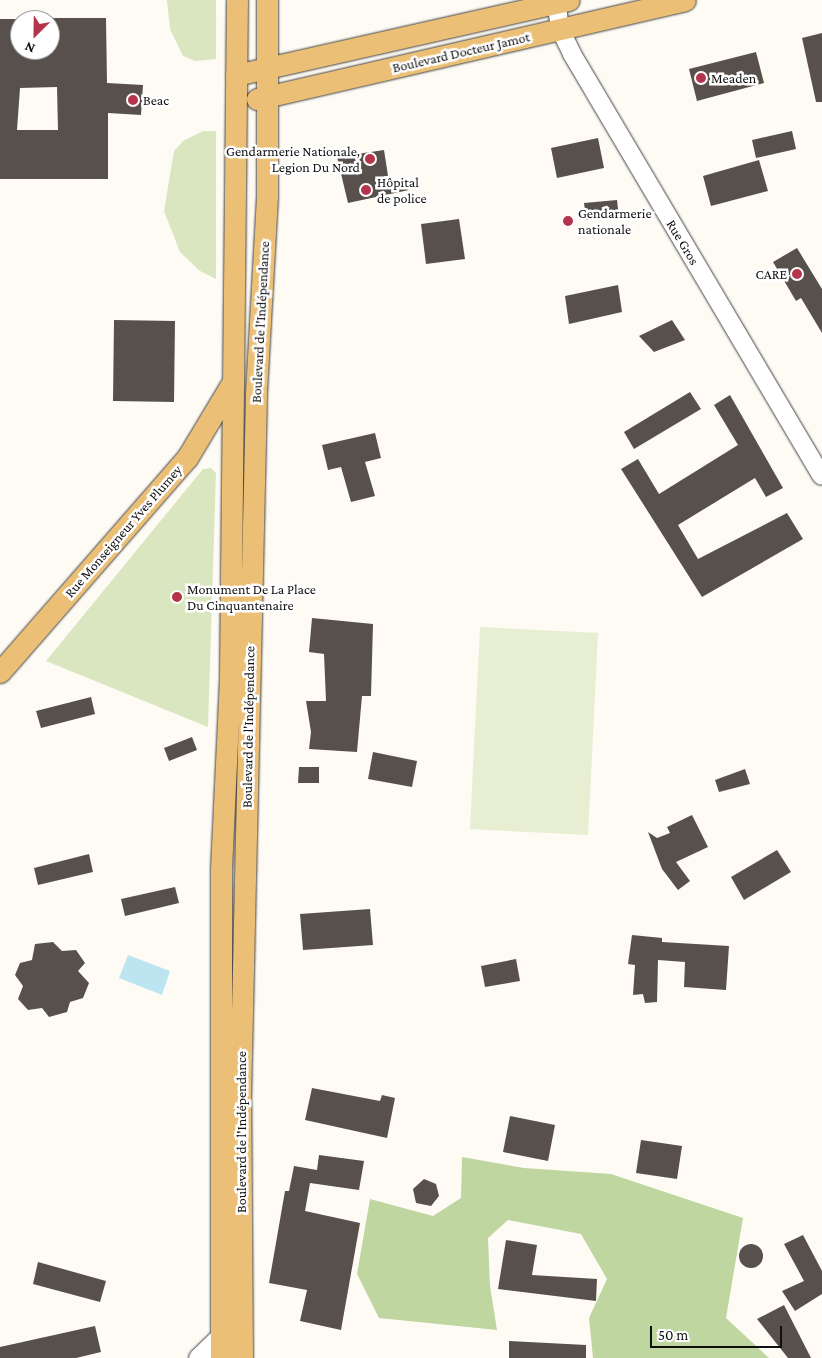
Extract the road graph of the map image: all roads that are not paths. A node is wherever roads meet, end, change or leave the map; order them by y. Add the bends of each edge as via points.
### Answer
1 (237, 0) edge
2 (267, 0) edge
3 (685, 0) edge
4 (560, 1) edge
5 (560, 29) junction
6 (268, 68) junction
7 (236, 75) junction
8 (269, 96) junction
9 (237, 104) junction
10 (261, 314) junction
11 (233, 381) junction
12 (822, 476) edge
13 (0, 672) edge
14 (220, 1337) junction
15 (198, 1358) edge
16 (220, 1358) edge
17 (242, 1358) edge

1 - 7 main road, Boulevard de l'Indépendance
2 - 6 main road, Boulevard de l'Indépendance
3 - 5 main road, Boulevard Docteur Jamot
4 - 5 street, Rue Gros
4 - 6 main road, Boulevard Docteur Jamot
5 - 8 main road, Boulevard Docteur Jamot
5 - 12 street, Rue Gros
6 - 7 main road, Boulevard Docteur Jamot
6 - 8 main road, Boulevard de l'Indépendance
7 - 9 main road, Boulevard de l'Indépendance
8 - 9 main road, Boulevard Docteur Jamot
8 - 10 main road, Boulevard de l'Indépendance
9 - 11 main road, Boulevard de l'Indépendance
10 - 11 main road
10 - 17 main road, Boulevard de l'Indépendance via 256,393 240,1100
11 - 13 main road, Rue Monseigneur Yves Plumey via 186,458
11 - 14 main road, Boulevard de l'Indépendance via 230,677 221,869
14 - 15 street
14 - 16 main road, Boulevard de l'Indépendance

